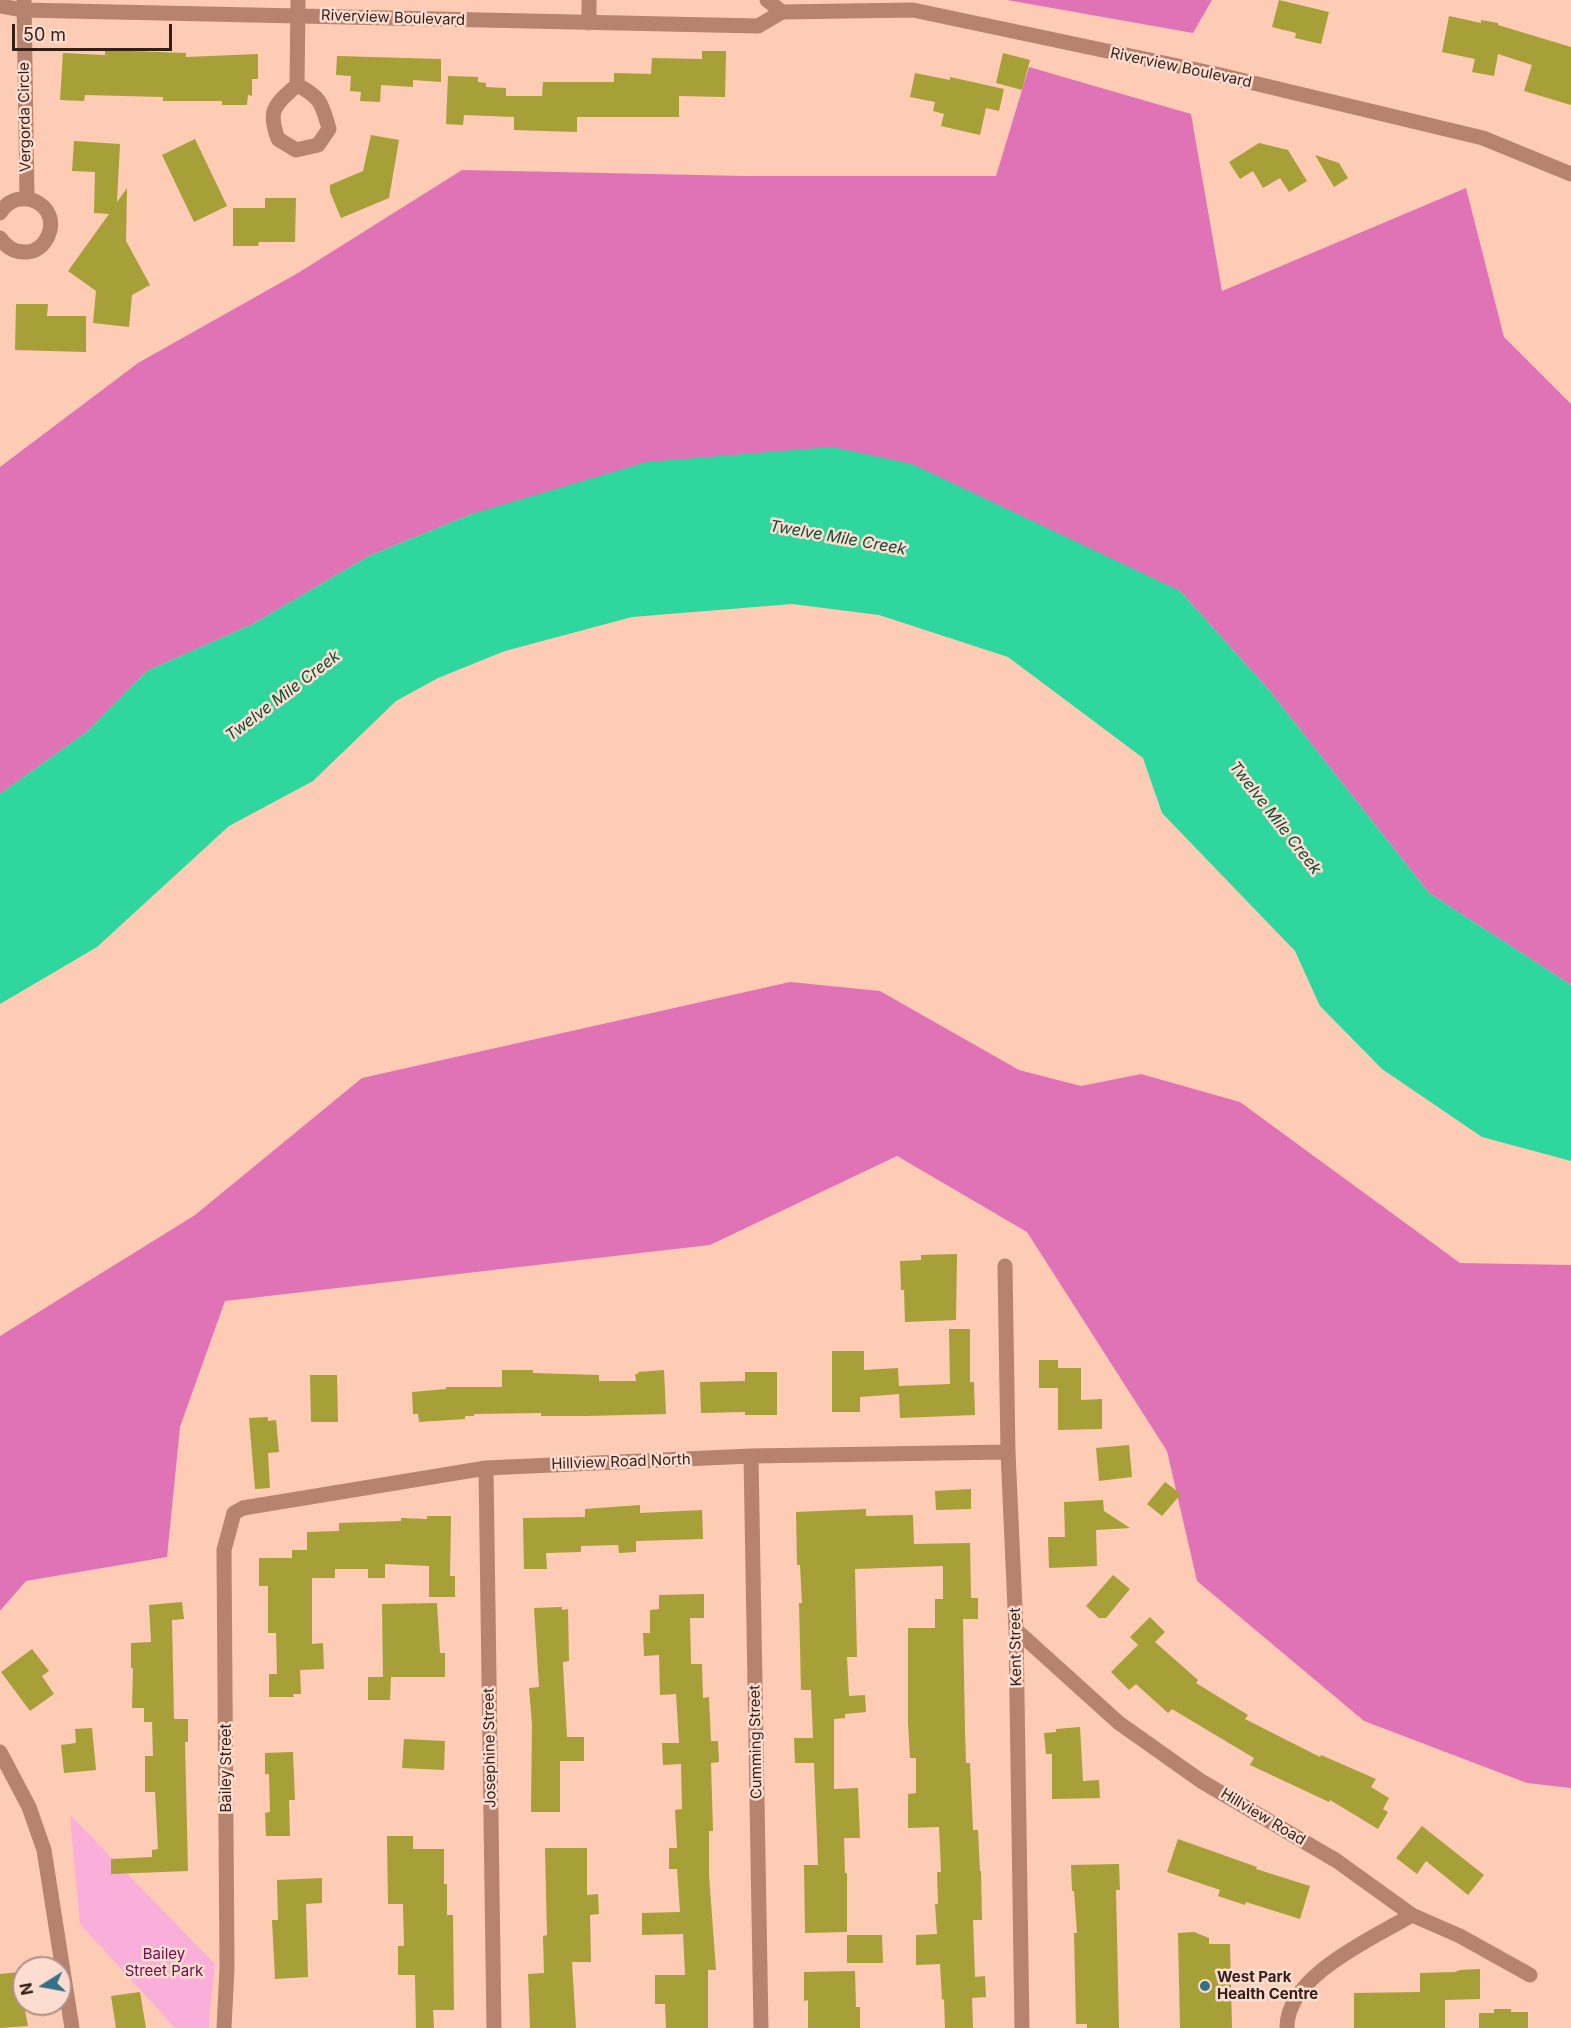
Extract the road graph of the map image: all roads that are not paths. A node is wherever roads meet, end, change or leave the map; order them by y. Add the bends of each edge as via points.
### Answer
1 (589, 0) edge
2 (767, 0) edge
3 (24, 5) edge
4 (0, 6) edge
5 (298, 8) edge
6 (782, 12) junction
7 (589, 23) junction
8 (297, 85) dead end
9 (1571, 174) edge
10 (27, 198) junction
11 (0, 213) edge
12 (0, 238) edge
13 (1005, 1266) dead end
14 (1008, 1452) junction
15 (752, 1456) junction
16 (486, 1468) junction
17 (238, 1511) joint
18 (1016, 1630) junction
19 (0, 1752) edge
20 (1412, 1915) junction
21 (1530, 1975) dead end
22 (72, 2028) edge
23 (225, 2028) edge
24 (494, 2028) edge
25 (761, 2028) edge
26 (1022, 2028) edge
27 (1287, 2028) edge

1 - 7 street
2 - 6 street
3 - 4 street, Riverview Boulevard
3 - 5 street, Riverview Boulevard
3 - 10 street, Vergorda Circle
5 - 7 street, Riverview Boulevard
5 - 8 street
6 - 7 street, Riverview Boulevard via 758,26
6 - 9 street, Riverview Boulevard via 913,10 1216,74 1483,138
10 - 11 street via 10,202
10 - 12 street via 49,214 46,241 22,253 6,246
13 - 14 street, Kent Street
14 - 15 street, Hillview Road North
14 - 18 street, Kent Street
15 - 16 street, Hillview Road North
15 - 25 street, Cumming Street
16 - 17 street, Hillview Road North
16 - 24 street, Josephine Street
17 - 23 street, Bailey Street via 234,1513 224,1550
18 - 20 street, Hillview Road via 1119,1723 1201,1781 1337,1861
18 - 26 street, Kent Street
19 - 22 street via 29,1807 44,1850
20 - 21 street, Hillview Road via 1461,1936
20 - 27 street via 1321,1969 1292,2004

